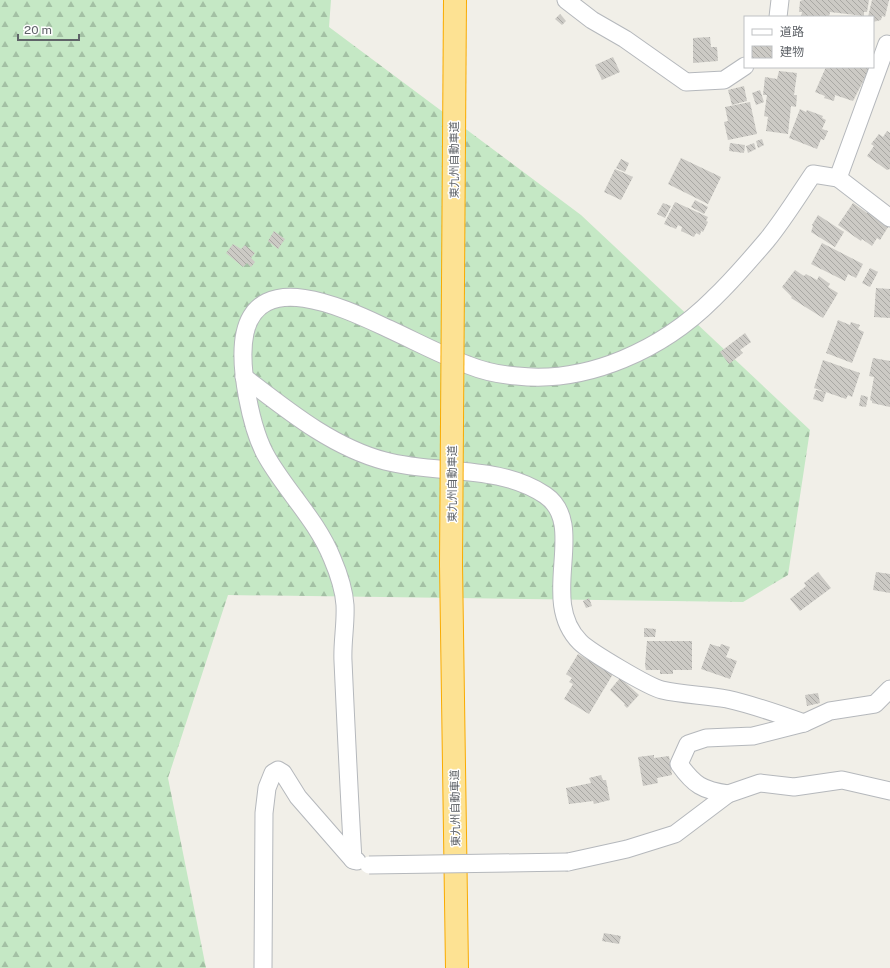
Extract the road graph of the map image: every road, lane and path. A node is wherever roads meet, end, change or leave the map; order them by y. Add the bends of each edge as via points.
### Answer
1 (455, 0) edge
2 (566, 0) edge
3 (780, 0) edge
4 (778, 16) edge
5 (883, 44) edge
6 (744, 67) edge
7 (838, 178) junction
8 (890, 218) edge
9 (244, 377) junction
10 (890, 689) edge
11 (804, 723) junction
12 (890, 791) edge
13 (728, 794) junction
14 (352, 860) junction
15 (263, 968) edge
16 (457, 968) edge

1 - 16 highway, 東九州自動車道, bridge via 451,564
2 - 6 street via 686,82 724,80
3 - 4 street
5 - 7 street
7 - 8 street
7 - 9 street via 814,174 769,238 712,301 678,328 648,347 603,367 561,376 516,376 470,366 338,305 307,298 284,298 266,303 254,313 243,344
9 - 11 street via 297,418 354,450 386,461 506,478 547,497 560,512 565,533 560,586 562,608 569,626 579,641 591,651 660,690 727,699
9 - 14 street via 252,418 266,457 327,545 345,605 342,647
10 - 11 street via 875,704 830,711
11 - 13 street via 753,736 706,738 688,744 679,764 692,781
12 - 13 street via 842,780 794,787 760,783
13 - 14 street, bridge via 675,834 568,862 368,865
14 - 15 street via 298,797 283,773 278,770 273,772 267,788 264,813

